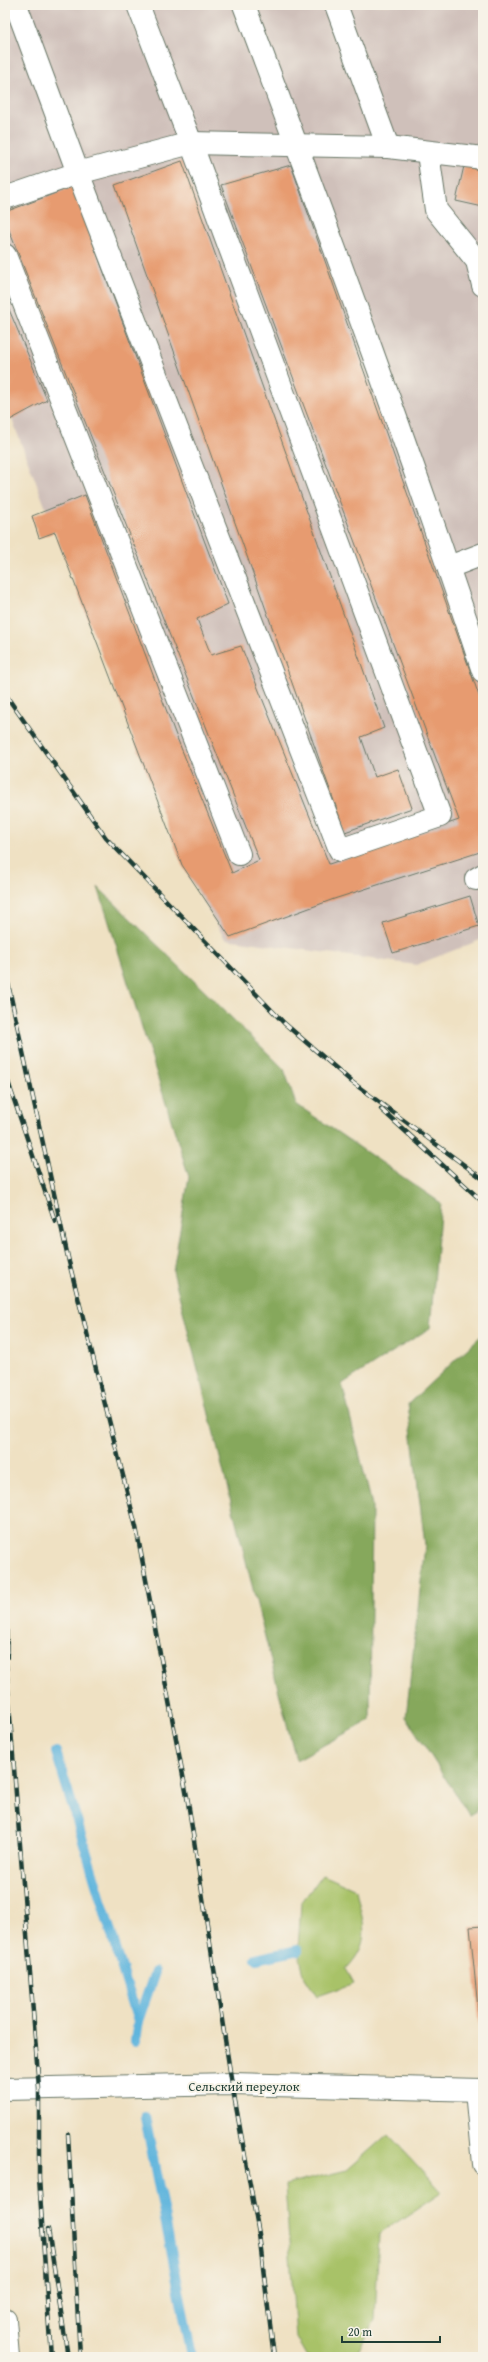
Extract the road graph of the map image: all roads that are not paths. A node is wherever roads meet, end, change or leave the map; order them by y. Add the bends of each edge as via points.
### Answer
1 (16, 5) edge
2 (138, 5) edge
3 (244, 5) edge
4 (336, 5) edge
5 (192, 143) junction
6 (297, 145) junction
7 (388, 147) junction
8 (428, 153) junction
9 (483, 158) edge
10 (78, 173) junction
11 (5, 198) edge
12 (5, 256) edge
13 (480, 260) edge
14 (483, 285) edge
15 (483, 554) edge
16 (449, 567) junction
17 (483, 671) edge
18 (239, 854) dead end
19 (5, 2089) edge
20 (480, 2091) edge
21 (483, 2164) edge
22 (5, 2320) edge
23 (8, 2357) edge

1 - 10 street
2 - 5 street
3 - 6 street
4 - 7 street
5 - 6 street
5 - 10 street
5 - 10 street via 440,816 340,850
6 - 7 street
6 - 16 street
7 - 8 street
8 - 9 street
8 - 13 street via 436,210
10 - 11 street
12 - 18 street
13 - 14 street
15 - 16 street
16 - 17 street
19 - 20 street, Сельский переулок via 232,2084
20 - 21 street
22 - 23 street

